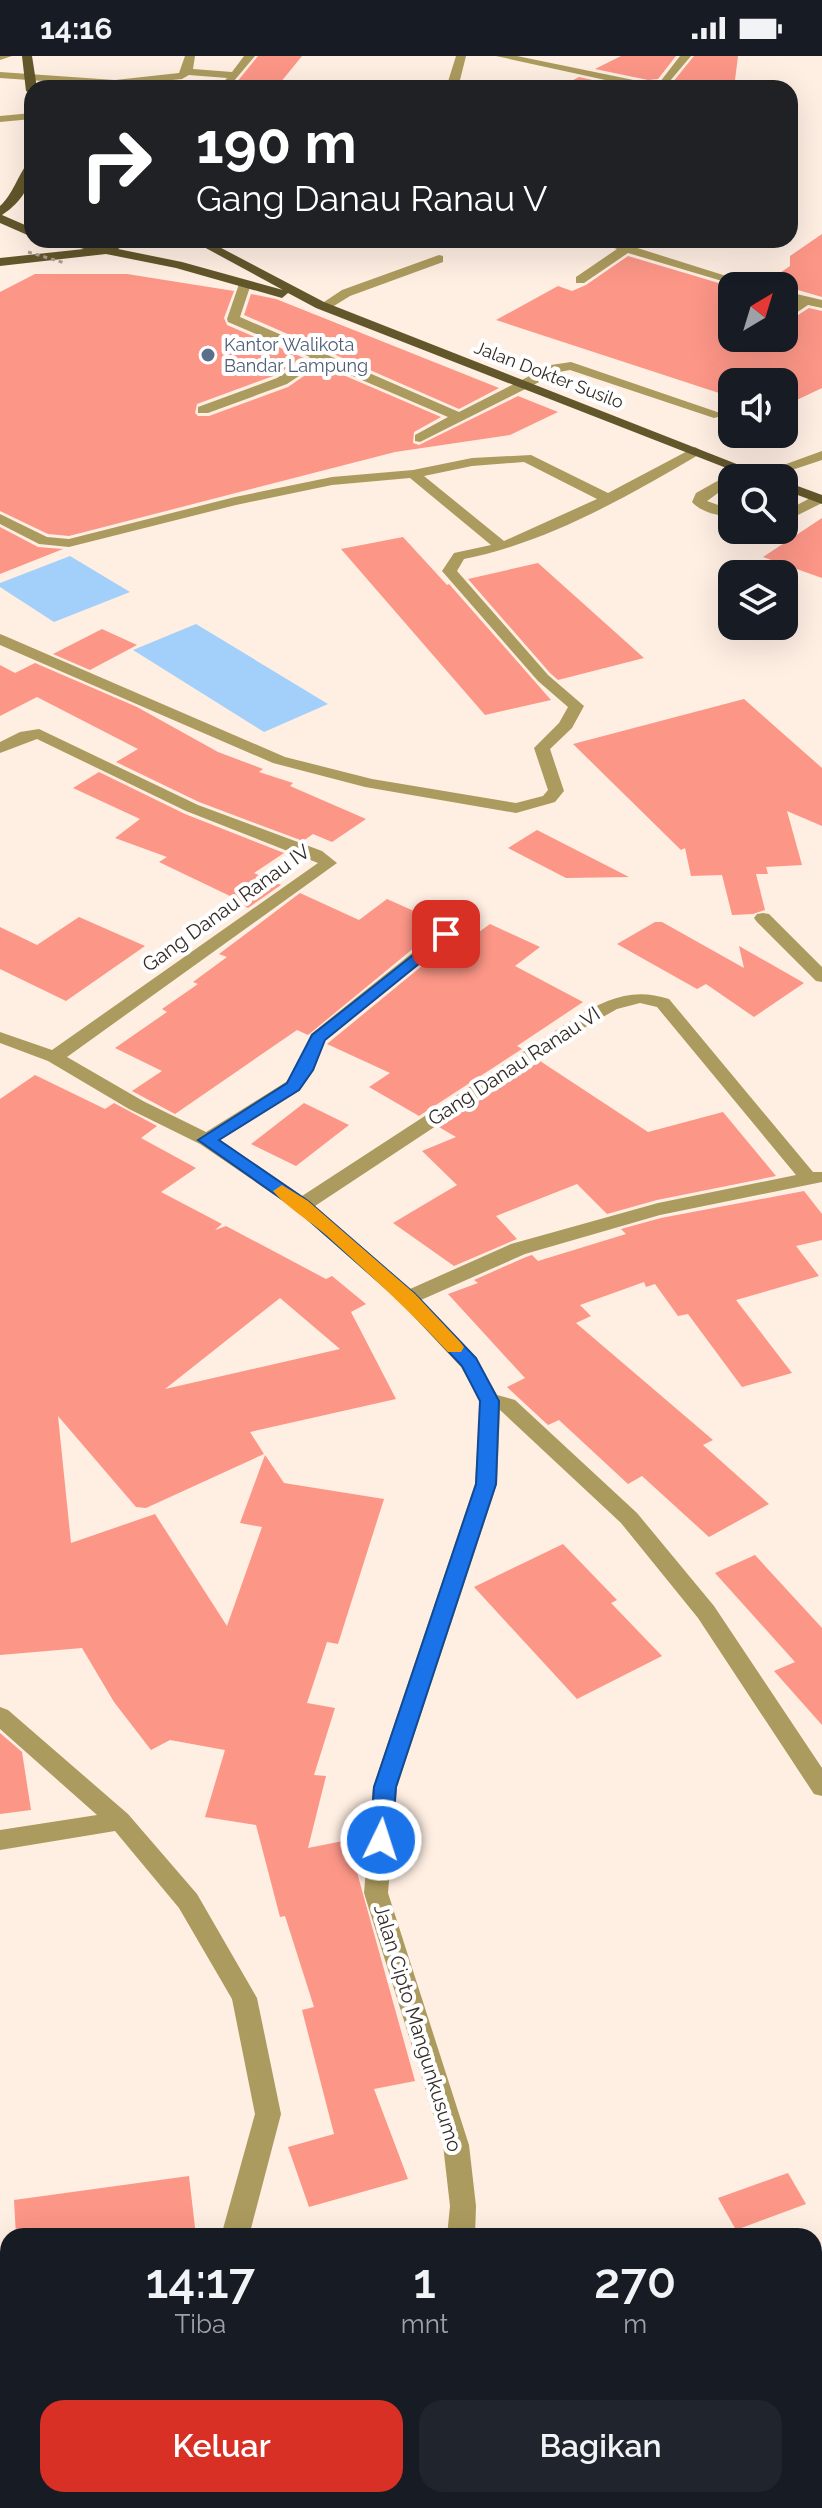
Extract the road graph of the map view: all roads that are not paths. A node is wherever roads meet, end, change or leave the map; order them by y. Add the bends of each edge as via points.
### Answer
1 (7, 56) edge
2 (27, 56) edge
3 (190, 56) edge
4 (250, 56) edge
5 (461, 56) edge
6 (501, 56) edge
7 (686, 56) edge
8 (0, 57) edge
9 (187, 72) junction
10 (0, 75) edge
11 (235, 75) junction
12 (28, 77) junction
13 (29, 80) edge
14 (58, 80) edge
15 (151, 80) edge
16 (231, 80) edge
17 (454, 80) edge
18 (619, 80) edge
19 (667, 80) edge
20 (24, 117) edge
21 (0, 119) edge
22 (24, 182) edge
23 (18, 196) junction
24 (24, 196) edge
25 (0, 215) edge
26 (24, 228) edge
27 (90, 248) edge
28 (110, 248) edge
29 (212, 248) edge
30 (622, 248) edge
31 (625, 249) junction
32 (103, 251) junction
33 (439, 259) dead end
34 (0, 262) edge
35 (718, 276) edge
36 (580, 280) dead end
37 (245, 284) junction
38 (798, 298) edge
39 (806, 300) junction
40 (822, 304) edge
41 (322, 306) junction
42 (798, 306) edge
43 (317, 358) junction
44 (524, 385) junction
45 (203, 410) dead end
46 (718, 415) edge
47 (459, 417) junction
48 (420, 438) dead end
49 (695, 451) junction
50 (822, 455) edge
51 (729, 464) edge
52 (798, 464) edge
53 (413, 474) junction
54 (718, 486) edge
55 (798, 490) edge
56 (606, 498) junction
57 (820, 499) edge
58 (718, 510) edge
59 (798, 511) edge
60 (0, 518) edge
61 (502, 547) junction
62 (0, 639) edge
63 (0, 748) edge
64 (468, 917) dead end
65 (763, 918) dead end
66 (822, 977) edge
67 (0, 1037) edge
68 (54, 1057) junction
69 (207, 1140) junction
70 (815, 1178) edge
71 (302, 1205) junction
72 (408, 1298) junction
73 (490, 1401) junction
74 (0, 1716) edge
75 (822, 1787) edge
76 (120, 1821) junction
77 (0, 1840) edge
78 (237, 2228) edge
79 (462, 2228) edge

1 - 8 street
2 - 12 main road
3 - 9 street
4 - 11 street
5 - 17 street
6 - 18 street
7 - 19 street
9 - 11 street
9 - 15 street
10 - 12 street
11 - 16 street
12 - 13 main road
12 - 14 street
20 - 21 street
22 - 23 main road
23 - 24 main road
23 - 25 main road
25 - 26 main road
27 - 32 main road, Jalan Dokter Susilo
28 - 32 main road
29 - 41 main road, Jalan Dokter Susilo
30 - 31 street
31 - 35 street
31 - 36 street
32 - 34 main road
32 - 37 main road, Jalan Dokter Susilo
33 - 41 street
37 - 41 main road, Jalan Dokter Susilo
37 - 43 street via 233,319
38 - 39 street
39 - 40 street
39 - 42 street
41 - 44 main road, Jalan Dokter Susilo
43 - 45 street via 282,381
43 - 47 street
44 - 46 street via 571,366
44 - 47 street
44 - 49 main road, Jalan Dokter Susilo
47 - 48 street
49 - 51 main road, Jalan Dokter Susilo
49 - 56 street
50 - 52 street
53 - 56 street via 526,458
53 - 60 street via 318,484 69,543 44,541
53 - 61 street
54 - 58 street via 699,502
55 - 57 main road
56 - 61 street
57 - 59 street
61 - 62 street via 459,556 449,571 543,678 576,706 566,725 542,748 556,791 549,799 516,808 371,784 279,760
63 - 68 street, Gang Danau Ranau IV via 39,734 192,808 329,863
64 - 69 street via 317,1038 293,1086
65 - 66 street
67 - 68 street
68 - 69 street
69 - 71 street
70 - 71 street, Gang Danau Ranau VI via 663,1003 633,997 615,1001 568,1030
70 - 72 street via 658,1209 518,1249
71 - 72 street
72 - 73 street via 469,1363
73 - 75 street via 508,1405 629,1518 706,1612
73 - 79 street, Jalan Cipto Mangunkusumo via 486,1484 385,1787 376,1893 456,2145
74 - 76 street
76 - 77 street
76 - 78 street via 188,1901 244,1998 268,2114

